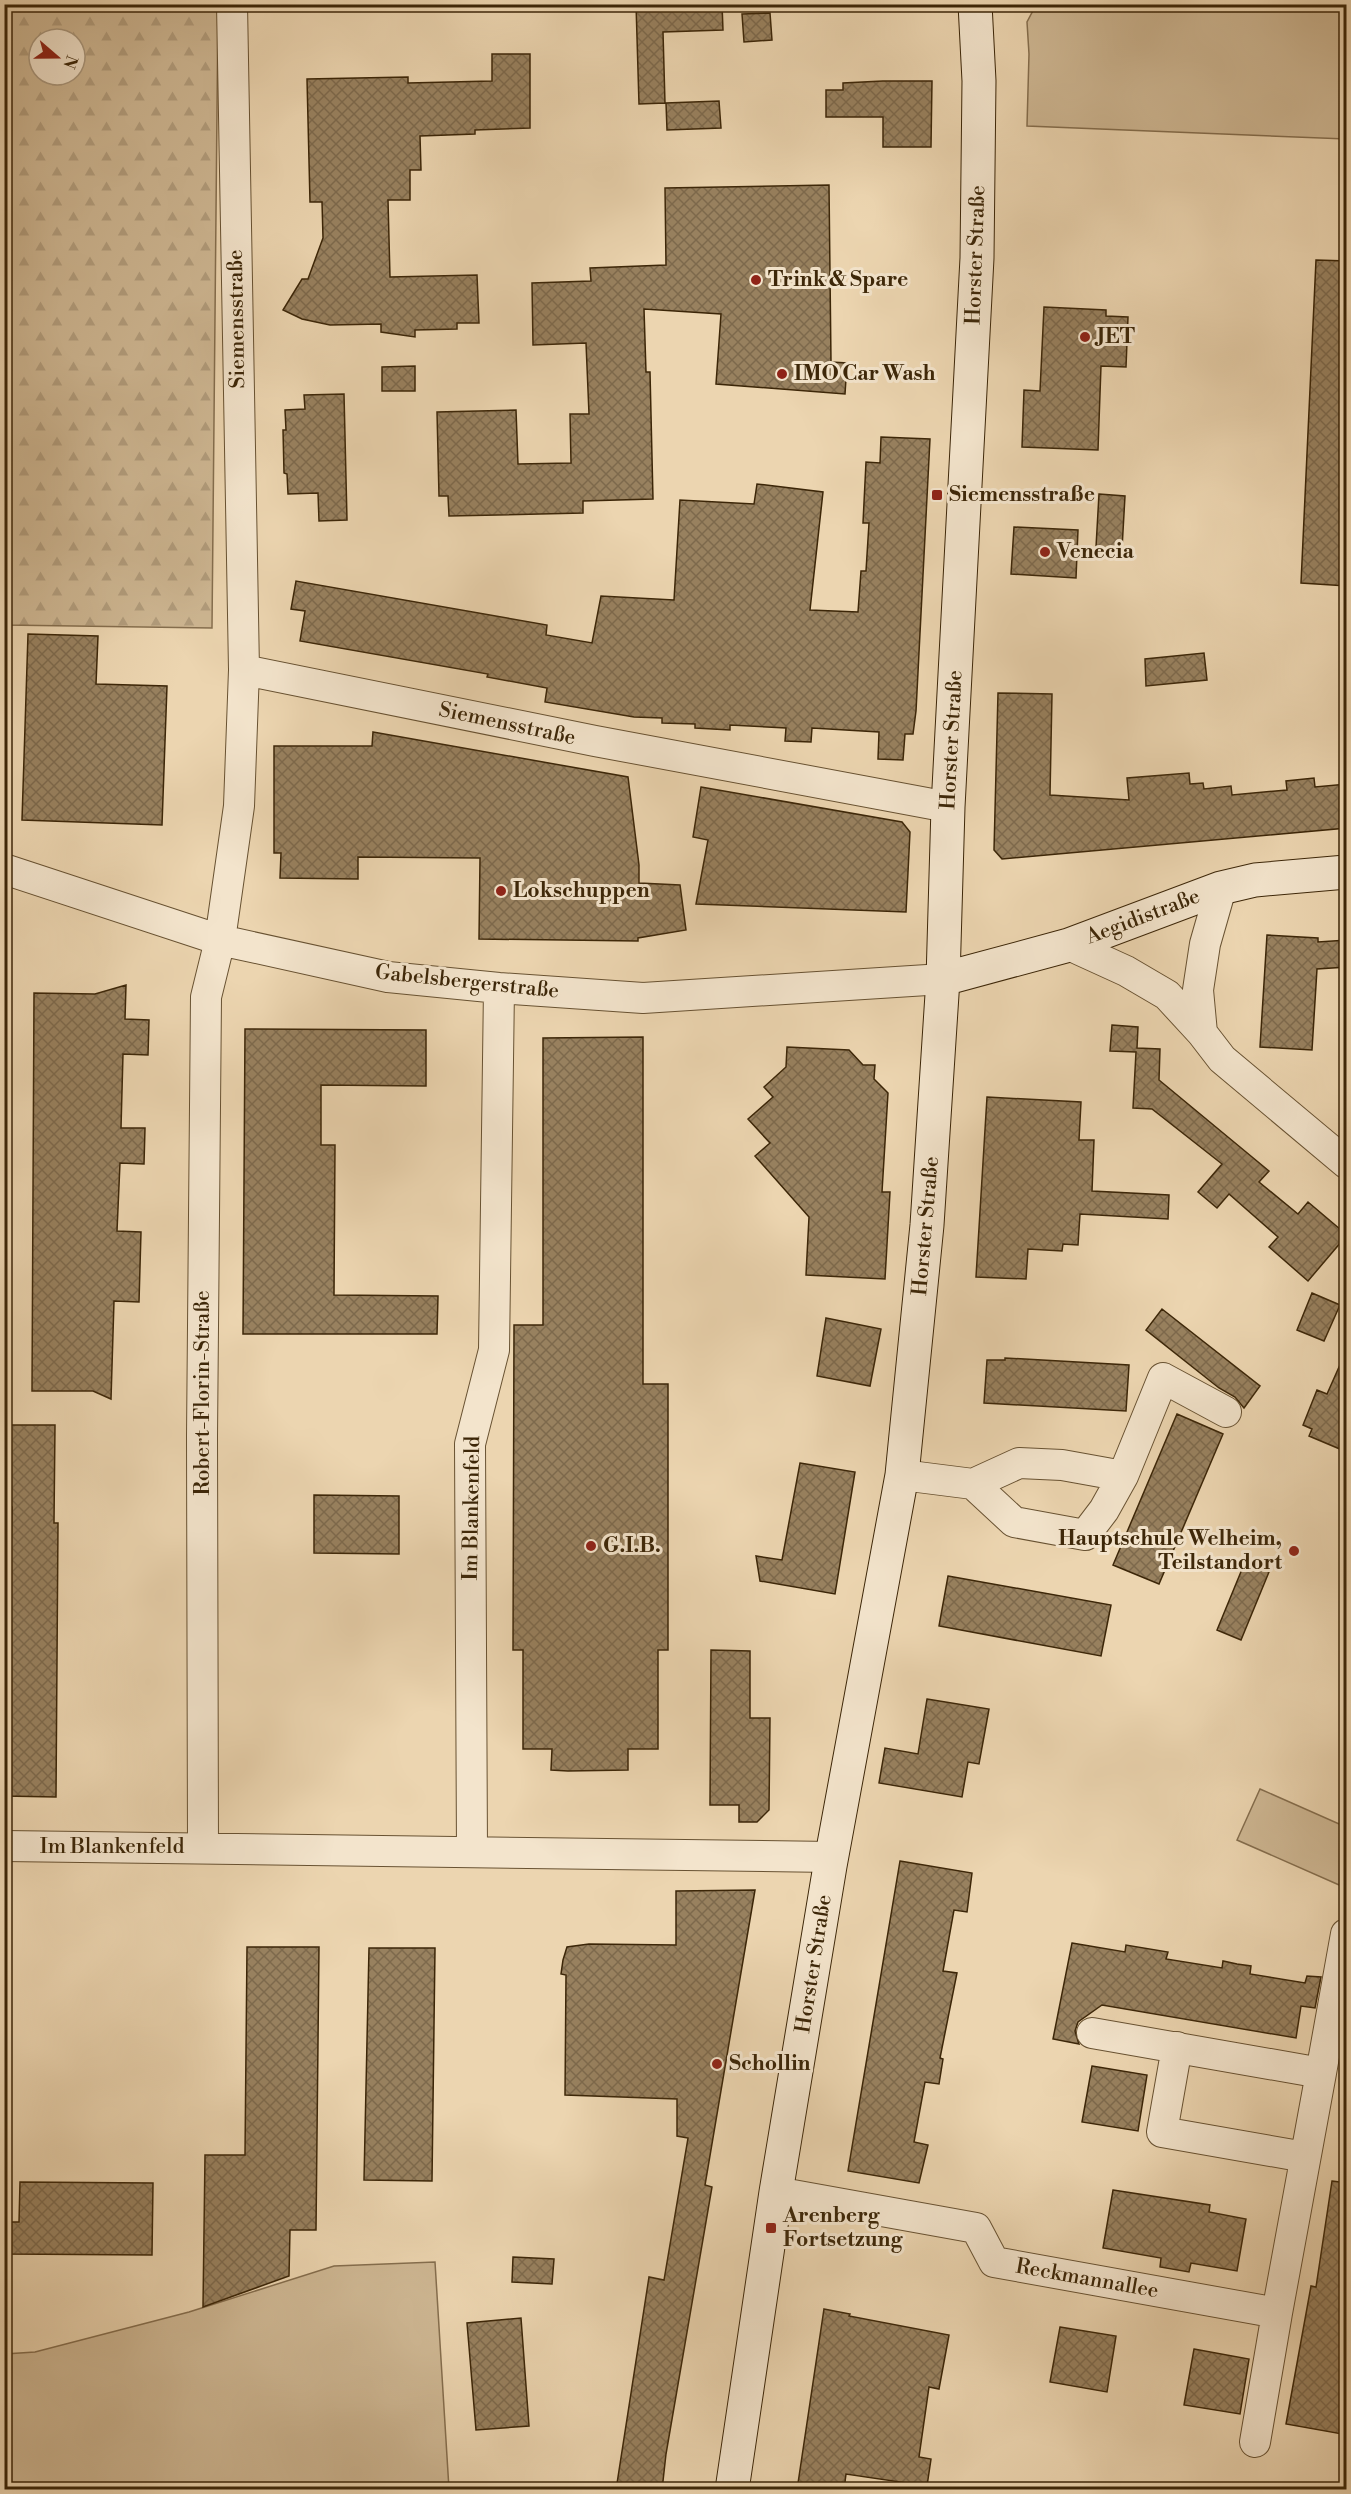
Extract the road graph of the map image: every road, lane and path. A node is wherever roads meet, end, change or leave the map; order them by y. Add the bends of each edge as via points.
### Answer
1 (232, 4) edge
2 (975, 4) edge
3 (244, 670) junction
4 (948, 807) junction
5 (4, 869) edge
6 (1347, 872) edge
7 (1221, 888) junction
8 (220, 940) junction
9 (1069, 945) junction
10 (943, 979) junction
11 (500, 988) junction
12 (1202, 1033) junction
13 (1347, 1163) edge
14 (1226, 1412) dead end
15 (902, 1475) junction
16 (1123, 1476) junction
17 (972, 1484) junction
18 (4, 1846) edge
19 (203, 1848) junction
20 (472, 1852) junction
21 (832, 1857) junction
22 (1347, 1934) edge
23 (1092, 2033) dead end
24 (1177, 2047) junction
25 (1321, 2073) junction
26 (1305, 2157) junction
27 (776, 2192) junction
28 (1277, 2313) junction
29 (1255, 2442) dead end
30 (732, 2490) edge

1 - 3 street, Siemensstraße
2 - 4 main road, Horster Straße via 979,81 977,258
3 - 4 street, Siemensstraße
3 - 8 street, Siemensstraße via 239,806
4 - 10 main road, Horster Straße
5 - 8 street, Gabelsbergerstraße
6 - 7 main road, Aegidistraße via 1255,880
7 - 9 main road, Aegidistraße
7 - 12 street via 1205,944 1198,990
8 - 11 street, Gabelsbergerstraße via 388,977
8 - 19 street, Robert-Florin-Straße via 206,997
9 - 10 main road, Aegidistraße
9 - 12 street via 1125,970 1167,995
10 - 11 street, Gabelsbergerstraße via 643,998
10 - 15 main road, Horster Straße via 927,1225
11 - 20 street, Im Blankenfeld via 494,1350 470,1444
12 - 13 street via 1222,1059
14 - 16 street via 1163,1377
15 - 17 street
15 - 21 main road, Horster Straße
16 - 17 street via 1062,1465 1019,1463
16 - 17 street via 1085,1535 1014,1522
18 - 19 street, Im Blankenfeld
19 - 20 street, Im Blankenfeld
20 - 21 street, Im Blankenfeld
21 - 27 main road, Horster Straße
22 - 25 street
23 - 24 street
24 - 25 street
24 - 26 street via 1162,2132
25 - 26 street
26 - 28 street
27 - 28 street, Reckmannallee via 976,2228 994,2262
27 - 30 main road, Horster Straße
28 - 29 street

